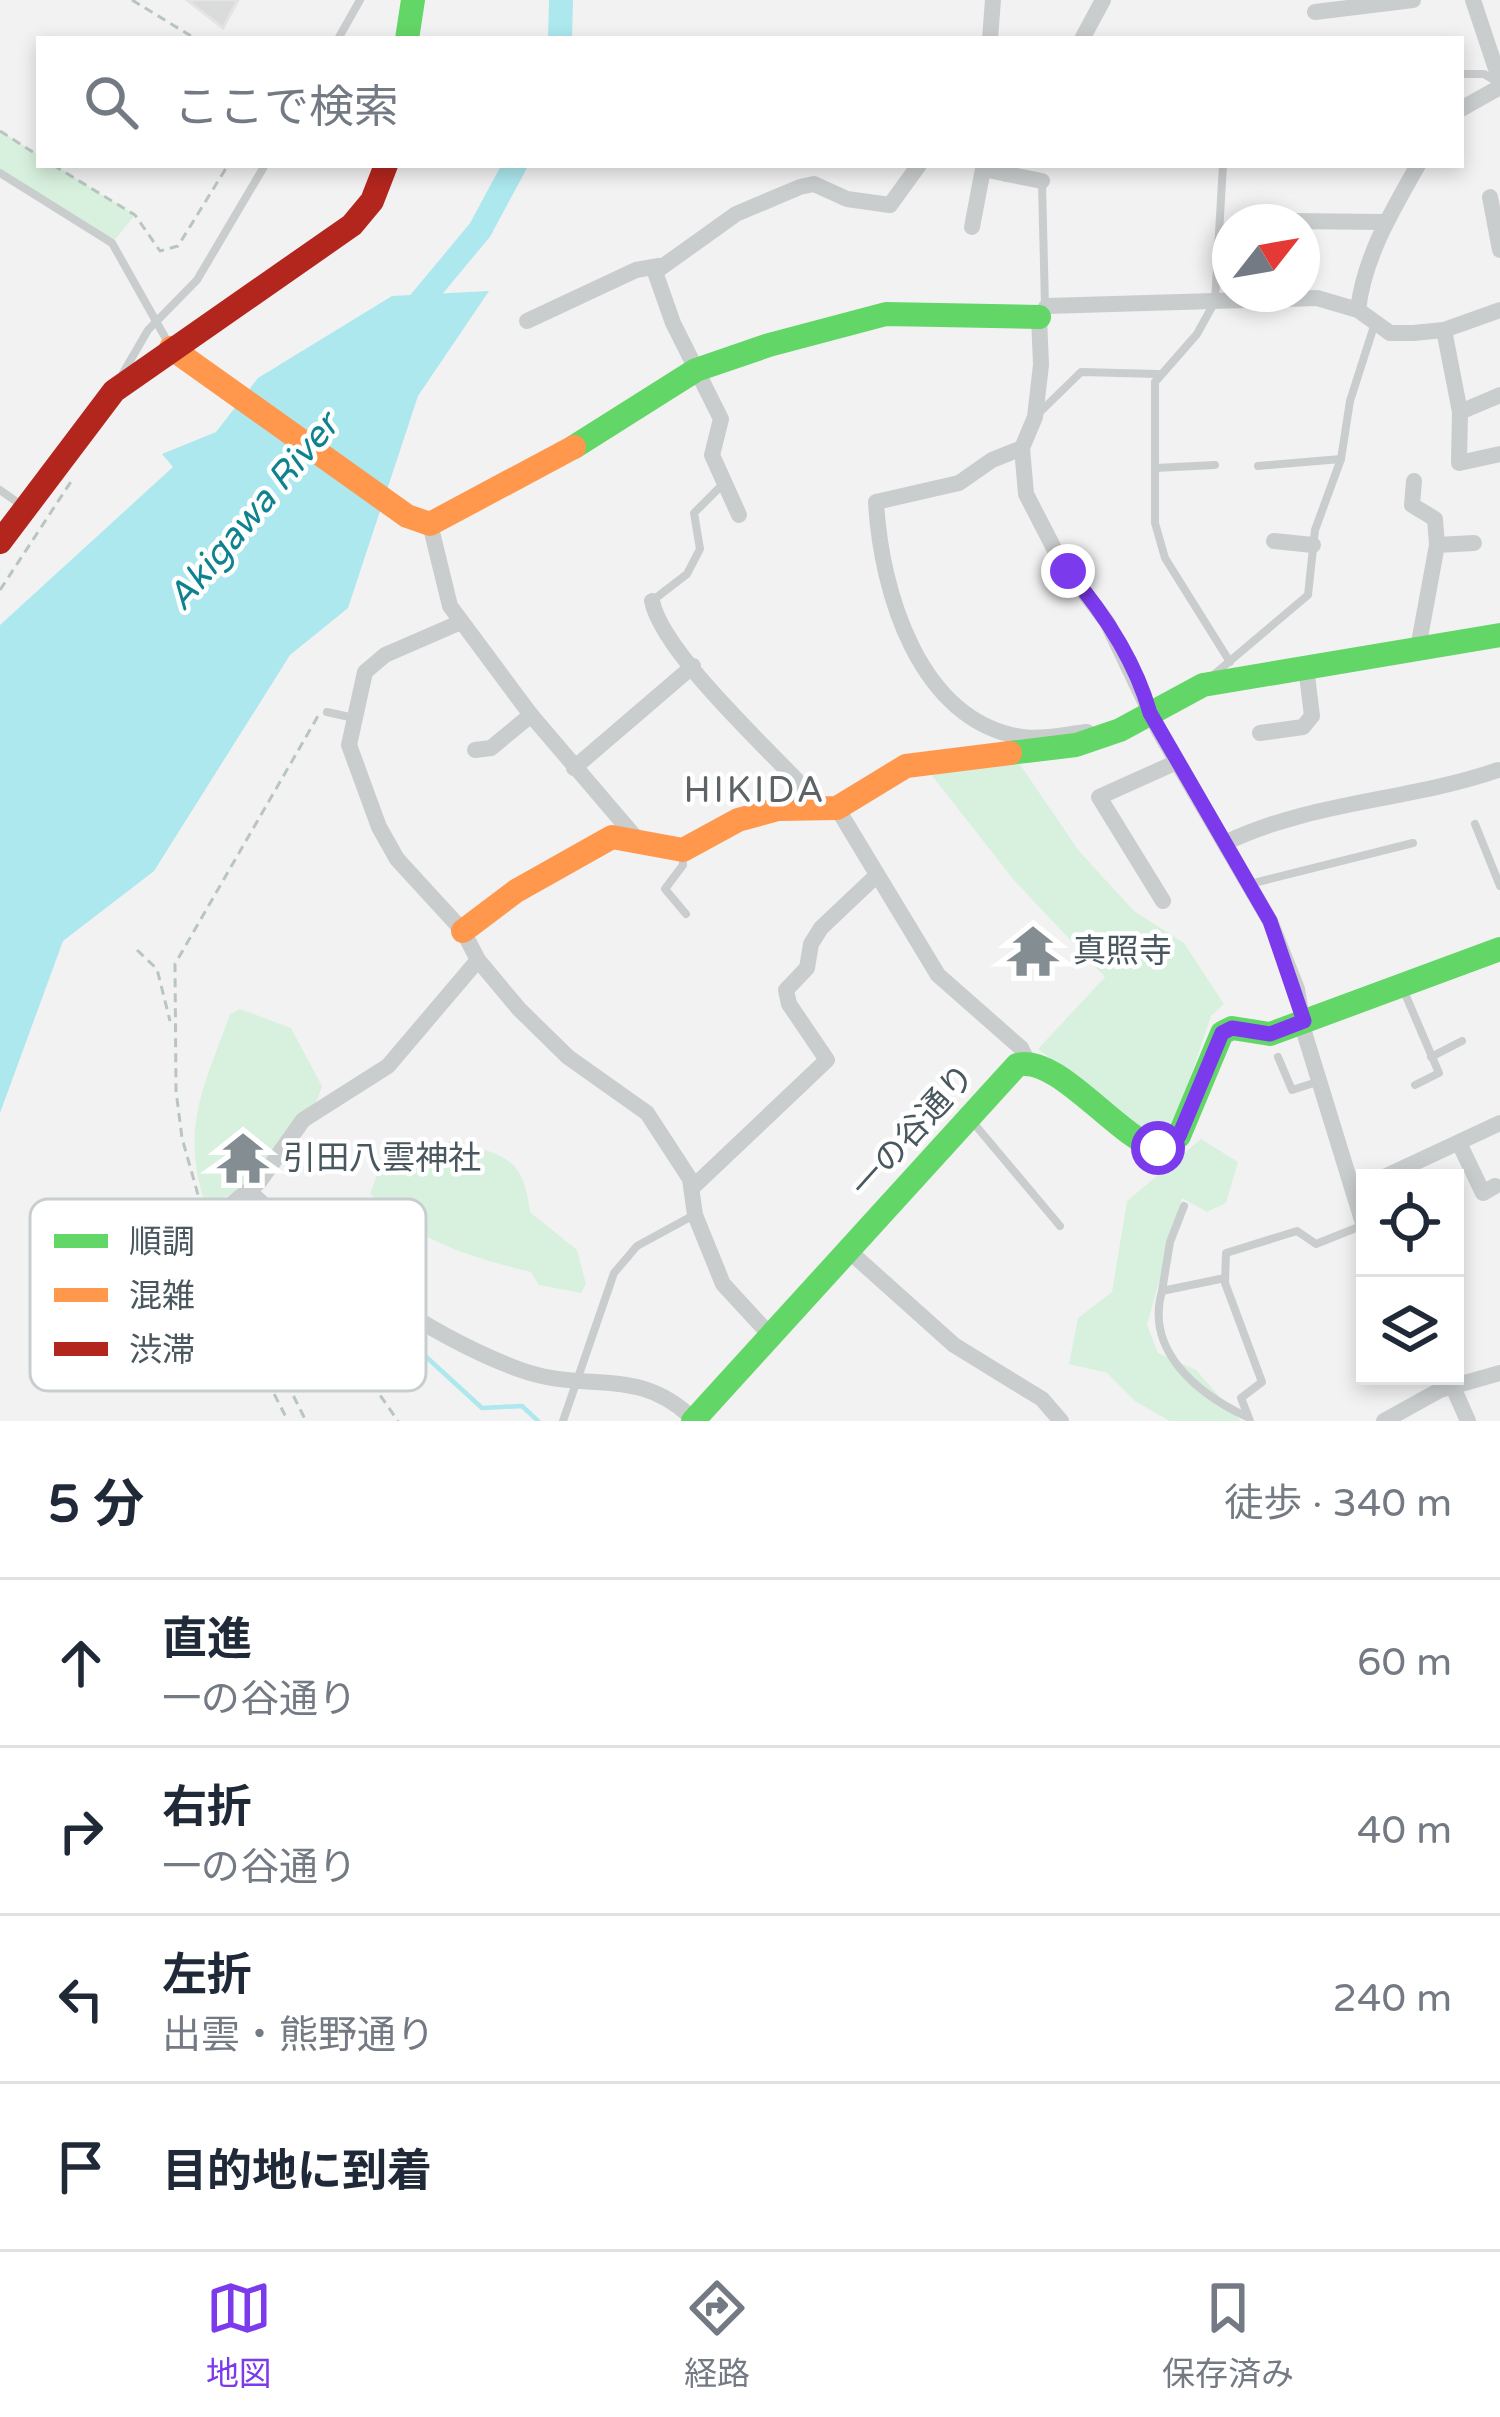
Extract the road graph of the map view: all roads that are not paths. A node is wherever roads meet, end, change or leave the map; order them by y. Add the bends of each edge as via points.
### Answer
1 (360, 0) edge
2 (412, 0) edge
3 (994, 0) edge
4 (1103, 0) edge
5 (1413, 0) edge
6 (1473, 0) edge
7 (1315, 12) dead end
8 (340, 36) edge
9 (407, 36) edge
10 (990, 36) edge
11 (1084, 36) edge
12 (1464, 74) edge
13 (1500, 84) edge
14 (1464, 108) edge
15 (263, 168) edge
16 (385, 168) edge
17 (917, 168) edge
18 (1223, 168) edge
19 (1416, 168) edge
20 (1009, 170) edge
21 (0, 172) edge
22 (1042, 182) joint
23 (1490, 197) dead end
24 (1220, 204) edge
25 (1320, 221) edge
26 (1385, 222) junction
27 (972, 226) dead end
28 (1500, 250) edge
29 (658, 266) junction
30 (1320, 299) edge
31 (1212, 305) edge
32 (1212, 308) edge
33 (1358, 310) junction
34 (1500, 310) edge
35 (1042, 313) junction
36 (155, 321) junction
37 (527, 321) dead end
38 (1374, 326) junction
39 (1444, 330) junction
40 (177, 352) junction
41 (697, 370) junction
42 (1159, 374) junction
43 (114, 391) junction
44 (1500, 394) edge
45 (1460, 412) junction
46 (1035, 417) junction
47 (1022, 448) junction
48 (1500, 454) edge
49 (1341, 459) junction
50 (1215, 465) dead end
51 (1258, 466) dead end
52 (1155, 468) junction
53 (1414, 481) dead end
54 (725, 483) junction
55 (0, 490) edge
56 (26, 508) junction
57 (740, 515) dead end
58 (430, 524) junction
59 (1274, 541) dead end
60 (0, 542) edge
61 (1474, 543) dead end
62 (1437, 544) junction
63 (1313, 545) junction
64 (652, 601) joint
65 (461, 622) junction
66 (1500, 634) edge
67 (1418, 647) junction
68 (1230, 662) junction
69 (693, 666) junction
70 (1306, 667) junction
71 (1202, 685) junction
72 (327, 712) road end
73 (1150, 713) junction
74 (531, 715) junction
75 (354, 718) junction
76 (1260, 733) dead end
77 (1099, 737) junction
78 (475, 750) dead end
79 (1177, 763) junction
80 (574, 768) junction
81 (1498, 770) edge
82 (830, 808) junction
83 (1475, 824) dead end
84 (636, 838) junction
85 (1225, 843) junction
86 (1413, 843) dead end
87 (683, 850) junction
88 (877, 875) junction
89 (1249, 884) junction
90 (1500, 886) edge
91 (1162, 901) dead end
92 (686, 914) dead end
93 (463, 932) junction
94 (1500, 950) edge
95 (478, 960) junction
96 (1402, 988) junction
97 (1304, 1021) junction
98 (1462, 1041) dead end
99 (1278, 1057) dead end
100 (1431, 1057) junction
101 (1028, 1062) junction
102 (1319, 1081) junction
103 (1415, 1085) dead end
104 (970, 1119) junction
105 (1500, 1123) edge
106 (1459, 1143) junction
107 (1402, 1169) edge
108 (1356, 1182) edge
109 (692, 1188) junction
110 (250, 1192) junction
111 (1484, 1193) dead end
112 (237, 1199) edge
113 (259, 1199) edge
114 (1184, 1206) dead end
115 (695, 1215) junction
116 (1060, 1226) dead end
117 (1356, 1231) edge
118 (849, 1251) junction
119 (1225, 1278) junction
120 (1162, 1291) junction
121 (426, 1323) edge
122 (770, 1335) junction
123 (1500, 1373) edge
124 (1464, 1379) edge
125 (576, 1380) junction
126 (1443, 1385) edge
127 (1452, 1385) edge
128 (1249, 1420) edge
129 (563, 1421) edge
130 (694, 1421) edge
131 (1061, 1421) edge
132 (1384, 1421) edge
133 (1468, 1421) edge

1 - 8 lane
2 - 9 street
3 - 10 street
4 - 11 street
5 - 7 street
6 - 13 street
12 - 13 lane
13 - 14 street
15 - 36 lane via 197,280
16 - 40 street via 352,225
17 - 29 street via 890,205 800,187 736,214
18 - 24 lane
19 - 26 street
20 - 22 street
20 - 27 street via 983,170
21 - 36 lane via 112,243
22 - 35 lane
23 - 28 street
25 - 26 street
26 - 33 street
29 - 37 street
29 - 41 street via 655,278
30 - 33 street
31 - 35 street via 1074,302
32 - 42 lane
33 - 38 street
34 - 39 street
35 - 41 street via 886,314
35 - 46 street
36 - 40 lane
36 - 43 lane
38 - 39 street via 1390,333
38 - 49 lane
39 - 45 street
40 - 43 street
40 - 58 street
41 - 54 street via 721,419 712,454
41 - 58 street
42 - 46 lane via 1081,372
42 - 52 lane
43 - 56 street
44 - 45 street
45 - 48 street via 1459,463
46 - 47 street
47 - 73 street via 1032,509 1107,622
47 - 77 street via 959,483 876,502 879,548 905,627 951,707 1024,738
49 - 51 lane
49 - 63 lane
50 - 52 lane
52 - 68 lane via 1155,523 1165,558
53 - 62 street via 1412,506 1435,519
54 - 57 street
54 - 64 lane via 694,513 700,549 691,568
55 - 56 lane
56 - 60 street
58 - 65 street via 442,591
59 - 63 street
61 - 62 street
62 - 67 street
63 - 68 lane via 1308,595
64 - 69 street
65 - 74 street
65 - 75 street via 369,665
66 - 67 street
67 - 70 street
68 - 71 lane
69 - 80 street
69 - 82 street
70 - 71 street
70 - 76 street via 1312,716 1303,727
71 - 73 street
72 - 75 lane
73 - 77 street
73 - 79 street
74 - 78 street via 491,748
74 - 80 street
75 - 93 street via 350,758 389,849
77 - 82 street via 916,764
79 - 85 street
79 - 91 street via 1099,797
80 - 84 street
81 - 85 street via 1432,793 1290,814
82 - 87 street via 738,820
82 - 88 street
83 - 90 lane
84 - 87 street
84 - 93 street via 612,837 564,861
85 - 89 street
86 - 89 lane
87 - 92 lane via 683,865 665,889
88 - 101 street via 938,975
88 - 109 street via 821,928 807,968 786,990 827,1060
89 - 97 street via 1285,956
93 - 95 street
94 - 96 street
95 - 109 street via 568,1057 647,1113
95 - 110 street via 378,1075 298,1124
96 - 97 street
96 - 100 lane
97 - 101 street via 1270,1034 1222,1033 1179,1136 1158,1148 1137,1142 1052,1072
97 - 102 street
98 - 100 lane
99 - 102 lane via 1292,1090
100 - 103 lane via 1439,1073
101 - 104 street, 一の谷通り
102 - 108 street
104 - 116 lane
104 - 118 street, 一の谷通り
105 - 106 street
106 - 107 street
106 - 111 street
109 - 115 street
110 - 112 street
110 - 113 street
114 - 120 lane
115 - 122 street via 724,1284
115 - 125 lane via 621,1263
117 - 119 lane via 1316,1244 1297,1231 1234,1248 1226,1253
118 - 122 street, 一の谷通り
118 - 131 street via 953,1345 1042,1399
119 - 120 lane
119 - 128 lane via 1262,1382 1241,1398
120 - 128 lane via 1154,1317 1167,1353 1196,1385
121 - 125 street via 524,1372
122 - 130 street, 一の谷通り
123 - 124 street
125 - 129 lane
125 - 130 street via 650,1387
126 - 132 street
127 - 133 street

